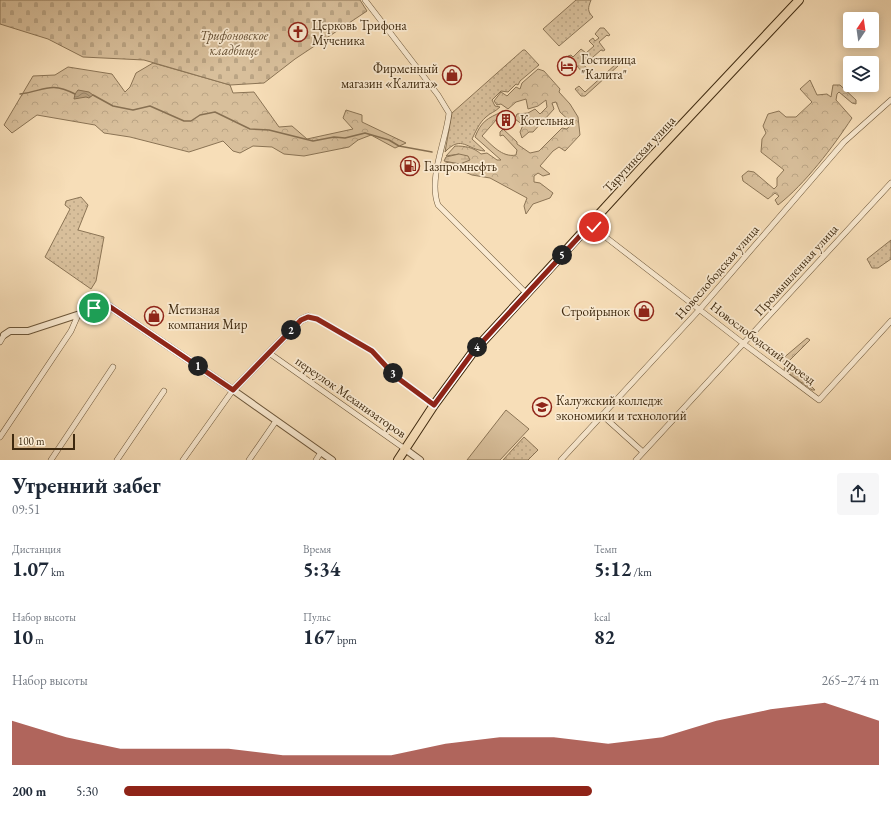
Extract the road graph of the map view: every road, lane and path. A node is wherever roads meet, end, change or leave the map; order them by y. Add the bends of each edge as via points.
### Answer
1 (365, 0) edge
2 (800, 0) edge
3 (891, 100) edge
4 (891, 182) edge
5 (590, 225) junction
6 (526, 293) junction
7 (700, 309) junction
8 (78, 315) junction
9 (308, 317) joint
10 (891, 321) edge
11 (4, 335) joint
12 (0, 342) edge
13 (744, 344) junction
14 (269, 353) junction
15 (113, 367) dead end
16 (233, 390) junction
17 (164, 391) dead end
18 (434, 405) junction
19 (602, 415) junction
20 (276, 421) junction
21 (0, 437) edge
22 (405, 449) junction
23 (321, 452) junction
24 (643, 452) junction
25 (51, 460) edge
26 (117, 460) edge
27 (183, 460) edge
28 (249, 460) edge
29 (316, 460) edge
30 (332, 460) edge
31 (398, 460) edge
32 (420, 460) edge
33 (561, 460) edge
34 (636, 460) edge

1 - 6 street via 449,113 435,180 435,197 438,205
2 - 5 main road, Тарутинская улица
3 - 7 street, Новослободская улица via 844,142
4 - 13 street, Промышленная улица
5 - 6 main road, Тарутинская улица
5 - 7 street, Новослободский проезд
6 - 18 main road, Тарутинская улица via 473,352
7 - 13 street, Новослободский проезд
7 - 19 street, Новослободская улица
8 - 11 street via 28,331 10,331
8 - 16 street via 100,304 106,304
8 - 21 street via 71,331
9 - 14 street via 301,320
9 - 18 street via 317,319 372,351 395,376
10 - 13 street, Новослободский проезд via 819,400
11 - 12 street
13 - 24 street, Промышленная улица
14 - 16 street
14 - 22 street, переулок Механизаторов
15 - 25 street
16 - 20 street
16 - 27 street
17 - 26 street
18 - 22 main road, Тарутинская улица
19 - 24 street
19 - 33 street, Новослободская улица
20 - 23 street
20 - 28 street
22 - 31 main road, Тарутинская улица
22 - 32 street, переулок Механизаторов
23 - 29 street
23 - 30 street
24 - 34 street, Промышленная улица

